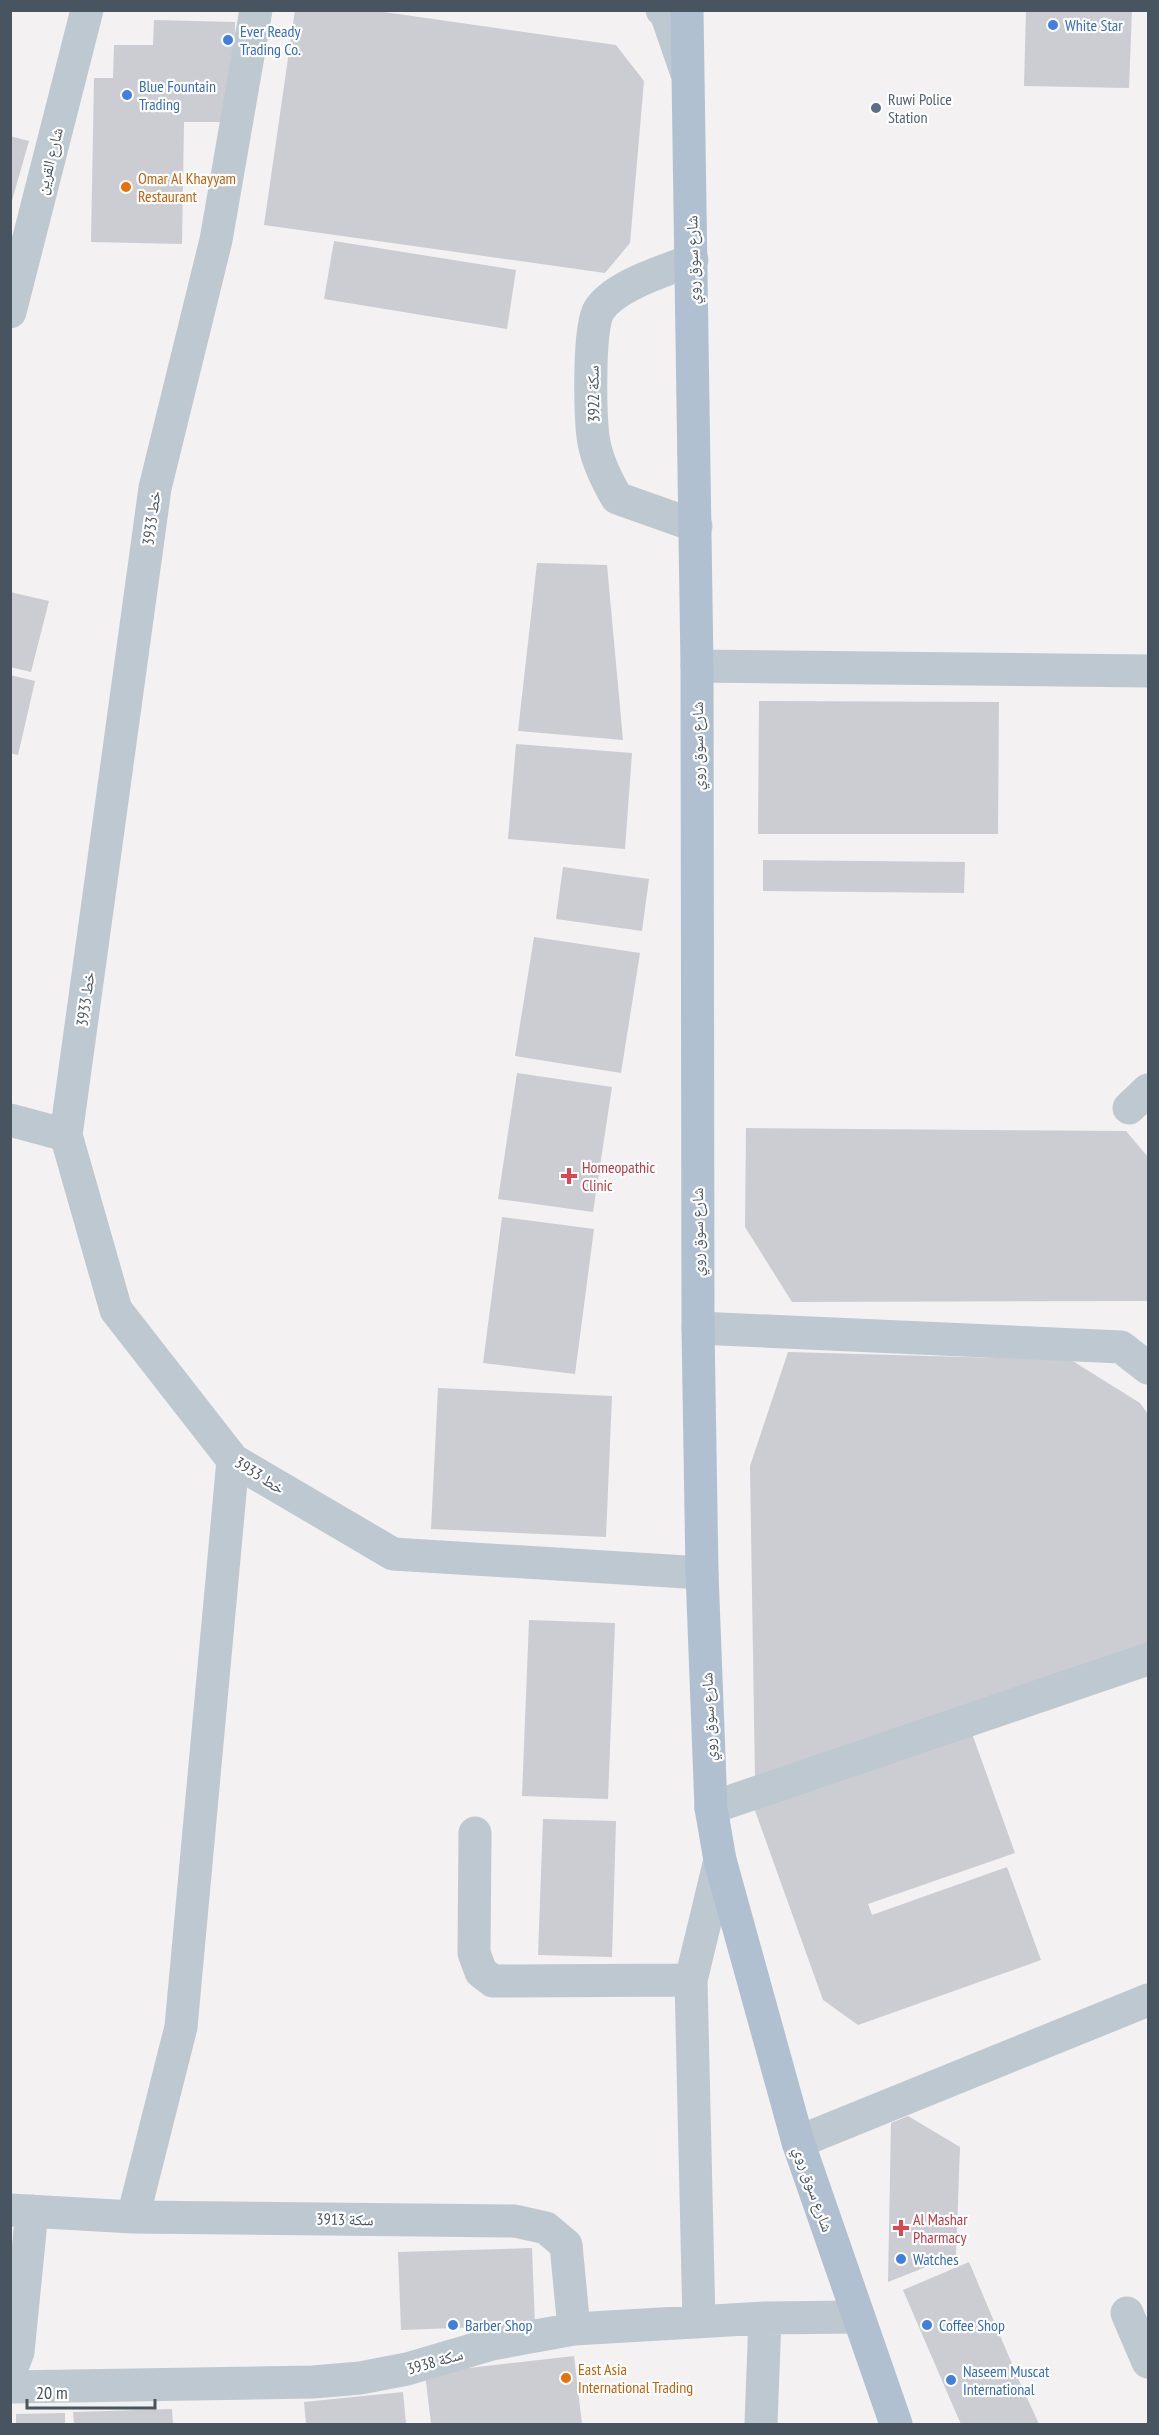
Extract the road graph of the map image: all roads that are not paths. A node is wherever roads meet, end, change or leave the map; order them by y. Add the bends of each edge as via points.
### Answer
1 (87, 10) edge
2 (256, 10) edge
3 (662, 10) edge
4 (687, 10) edge
5 (689, 81) junction
6 (692, 260) junction
7 (10, 312) edge
8 (696, 526) junction
9 (697, 666) junction
10 (1149, 671) edge
11 (10, 1120) edge
12 (66, 1136) junction
13 (698, 1328) junction
14 (1149, 1368) edge
15 (233, 1460) junction
16 (702, 1574) junction
17 (1149, 1659) edge
18 (711, 1808) junction
19 (475, 1833) dead end
20 (720, 1860) junction
21 (691, 1980) junction
22 (1149, 2000) edge
23 (798, 2142) junction
24 (21, 2211) edge
25 (133, 2217) junction
26 (1127, 2313) dead end
27 (765, 2318) junction
28 (857, 2318) junction
29 (699, 2322) junction
30 (574, 2330) junction
31 (1149, 2362) edge
32 (10, 2373) edge
33 (10, 2387) edge
34 (761, 2424) edge
35 (896, 2424) edge

1 - 7 street, شارع القرين
2 - 12 street, 3933 خط via 216,240 155,488
3 - 5 street
4 - 5 main road, شارع سوق روي
5 - 6 main road, شارع سوق روي
6 - 8 main road, شارع سوق روي
6 - 8 street, سكة 3922 via 619,291 598,310 591,339 594,442 612,490 617,498
8 - 9 main road, شارع سوق روي
9 - 10 street
9 - 13 main road, شارع سوق روي
11 - 12 street
12 - 15 street, 3933 خط via 116,1310
13 - 14 street via 1121,1347
13 - 16 main road, شارع سوق روي
15 - 16 street, 3933 خط via 393,1554
15 - 25 street via 180,2027
16 - 18 main road, شارع سوق روي
17 - 18 street
18 - 20 main road, شارع سوق روي
19 - 21 street via 474,1953 481,1972 493,1981
20 - 21 street
20 - 23 main road, شارع سوق روي
21 - 29 street
22 - 23 street
23 - 28 main road, شارع سوق روي
24 - 25 street, سكة 3913
24 - 32 street, سكة 3913 via 20,2337
25 - 30 street, سكة 3913 via 514,2221 546,2228 566,2245
26 - 31 street
27 - 28 street, سكة 3938
27 - 29 street, سكة 3938
27 - 34 street
28 - 35 main road, شارع سوق روي
29 - 30 street, سكة 3938
30 - 33 street, سكة 3938 via 492,2344 407,2369 360,2378

